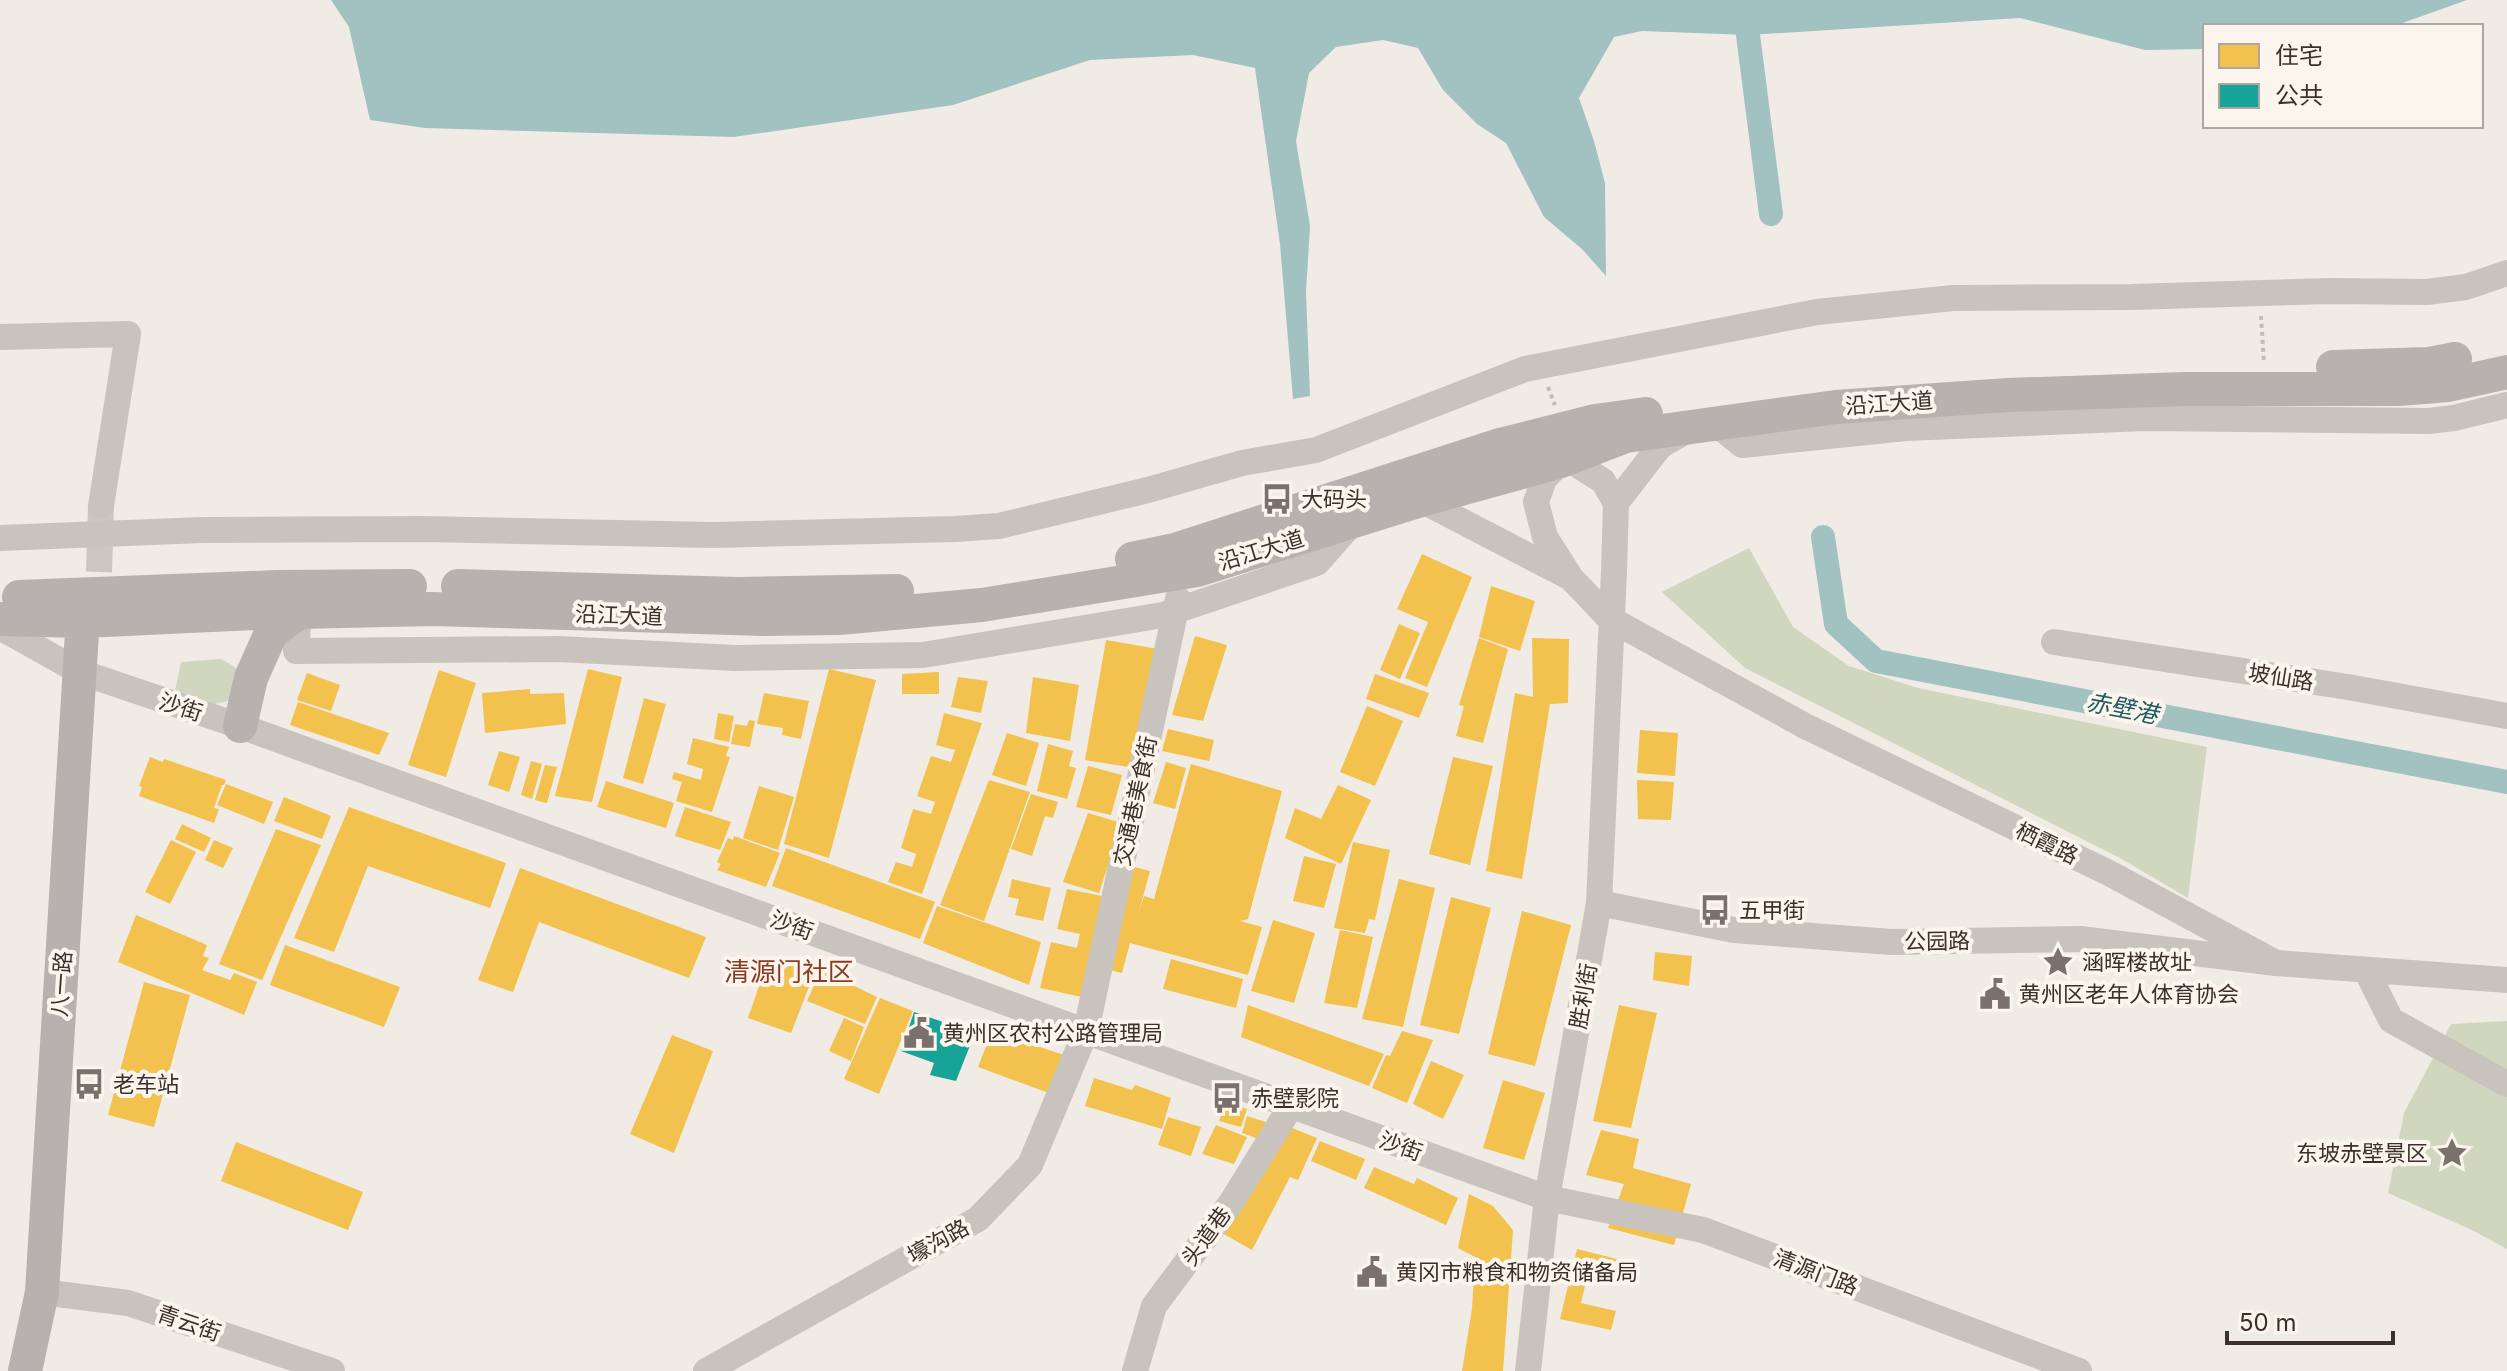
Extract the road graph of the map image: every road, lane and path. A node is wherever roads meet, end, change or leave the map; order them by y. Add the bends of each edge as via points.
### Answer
1 (2507, 273) edge
2 (2259, 293) junction
3 (0, 337) edge
4 (2507, 351) edge
5 (1539, 366) junction
6 (2265, 369) junction
7 (2507, 372) edge
8 (2507, 405) edge
9 (1706, 425) junction
10 (1574, 437) junction
11 (1421, 500) junction
12 (1616, 503) junction
13 (101, 506) tunnel mouth
14 (1354, 521) junction
15 (0, 538) edge
16 (1184, 572) junction
17 (1571, 578) junction
18 (91, 596) junction
19 (0, 597) edge
20 (1176, 611) junction
21 (299, 612) junction
22 (0, 619) edge
23 (1610, 619) junction
24 (0, 627) edge
25 (2054, 642) dead end
26 (80, 672) junction
27 (2507, 716) edge
28 (240, 726) junction
29 (1599, 903) junction
30 (2276, 963) junction
31 (2366, 970) junction
32 (2507, 980) edge
33 (1086, 1031) junction
34 (2499, 1080) edge
35 (2507, 1100) edge
36 (1291, 1106) junction
37 (1547, 1198) junction
38 (42, 1292) junction
39 (25, 1371) edge
40 (332, 1371) edge
41 (706, 1371) edge
42 (1135, 1371) edge
43 (1528, 1371) edge
44 (2079, 1371) edge

1 - 2 street via 2466,287 2427,292
2 - 5 street via 1953,298 1832,310
2 - 6 path
3 - 13 street via 128,334
4 - 6 main road, 沿江大道 via 2429,364
5 - 10 path
5 - 15 street via 1316,450 1242,463 999,526 712,535 203,530
6 - 10 main road, 沿江大道 via 2068,372 1814,391
7 - 9 main road, 沿江大道 via 2399,389 2008,395 1836,407
8 - 9 street via 2429,421 2145,418 1906,428 1742,445
9 - 10 main road, 沿江大道
9 - 12 street via 1660,446
10 - 11 main road, 沿江大道
10 - 12 street via 1576,464 1603,481
10 - 17 street via 1544,479 1536,502 1545,537
10 - 18 main road, 沿江大道 via 1500,445 1175,550 1032,578 878,593 448,586
11 - 14 main road, 沿江大道
11 - 17 street
12 - 23 street, 胜利街
14 - 16 main road, 沿江大道
14 - 20 street via 1317,563
16 - 20 street, 交通巷美食街
16 - 21 main road, 沿江大道 via 982,605 839,618 432,609
17 - 23 street, 栖霞路
18 - 19 main road, 沿江大道
18 - 21 main road, 沿江大道
18 - 22 main road, 沿江大道
18 - 26 main road, 八一路
20 - 21 street via 923,655 735,658 559,649 296,651
20 - 33 street, 交通巷美食街
21 - 28 main road via 271,633 251,678
23 - 29 street, 胜利街
23 - 30 street, 栖霞路 via 1805,726 2109,873
24 - 26 street, 沙街
25 - 27 street, 坡仙路
26 - 28 street, 沙街
26 - 38 main road, 八一路
28 - 33 street, 沙街
29 - 30 street, 公园路 via 1734,930 1891,942 2080,939
29 - 37 street, 胜利街
30 - 31 street, 栖霞路
31 - 32 street, 栖霞路
31 - 34 street via 2391,1020
33 - 36 street, 沙街
33 - 41 street, 壕沟路 via 1030,1165 978,1219
34 - 35 street
36 - 37 street, 沙街
36 - 42 street, 头道巷 via 1231,1203 1154,1306
37 - 43 street, 胜利街
37 - 44 street, 清源门路 via 1703,1230
38 - 39 main road, 八一路
38 - 40 street, 青云街 via 128,1303

